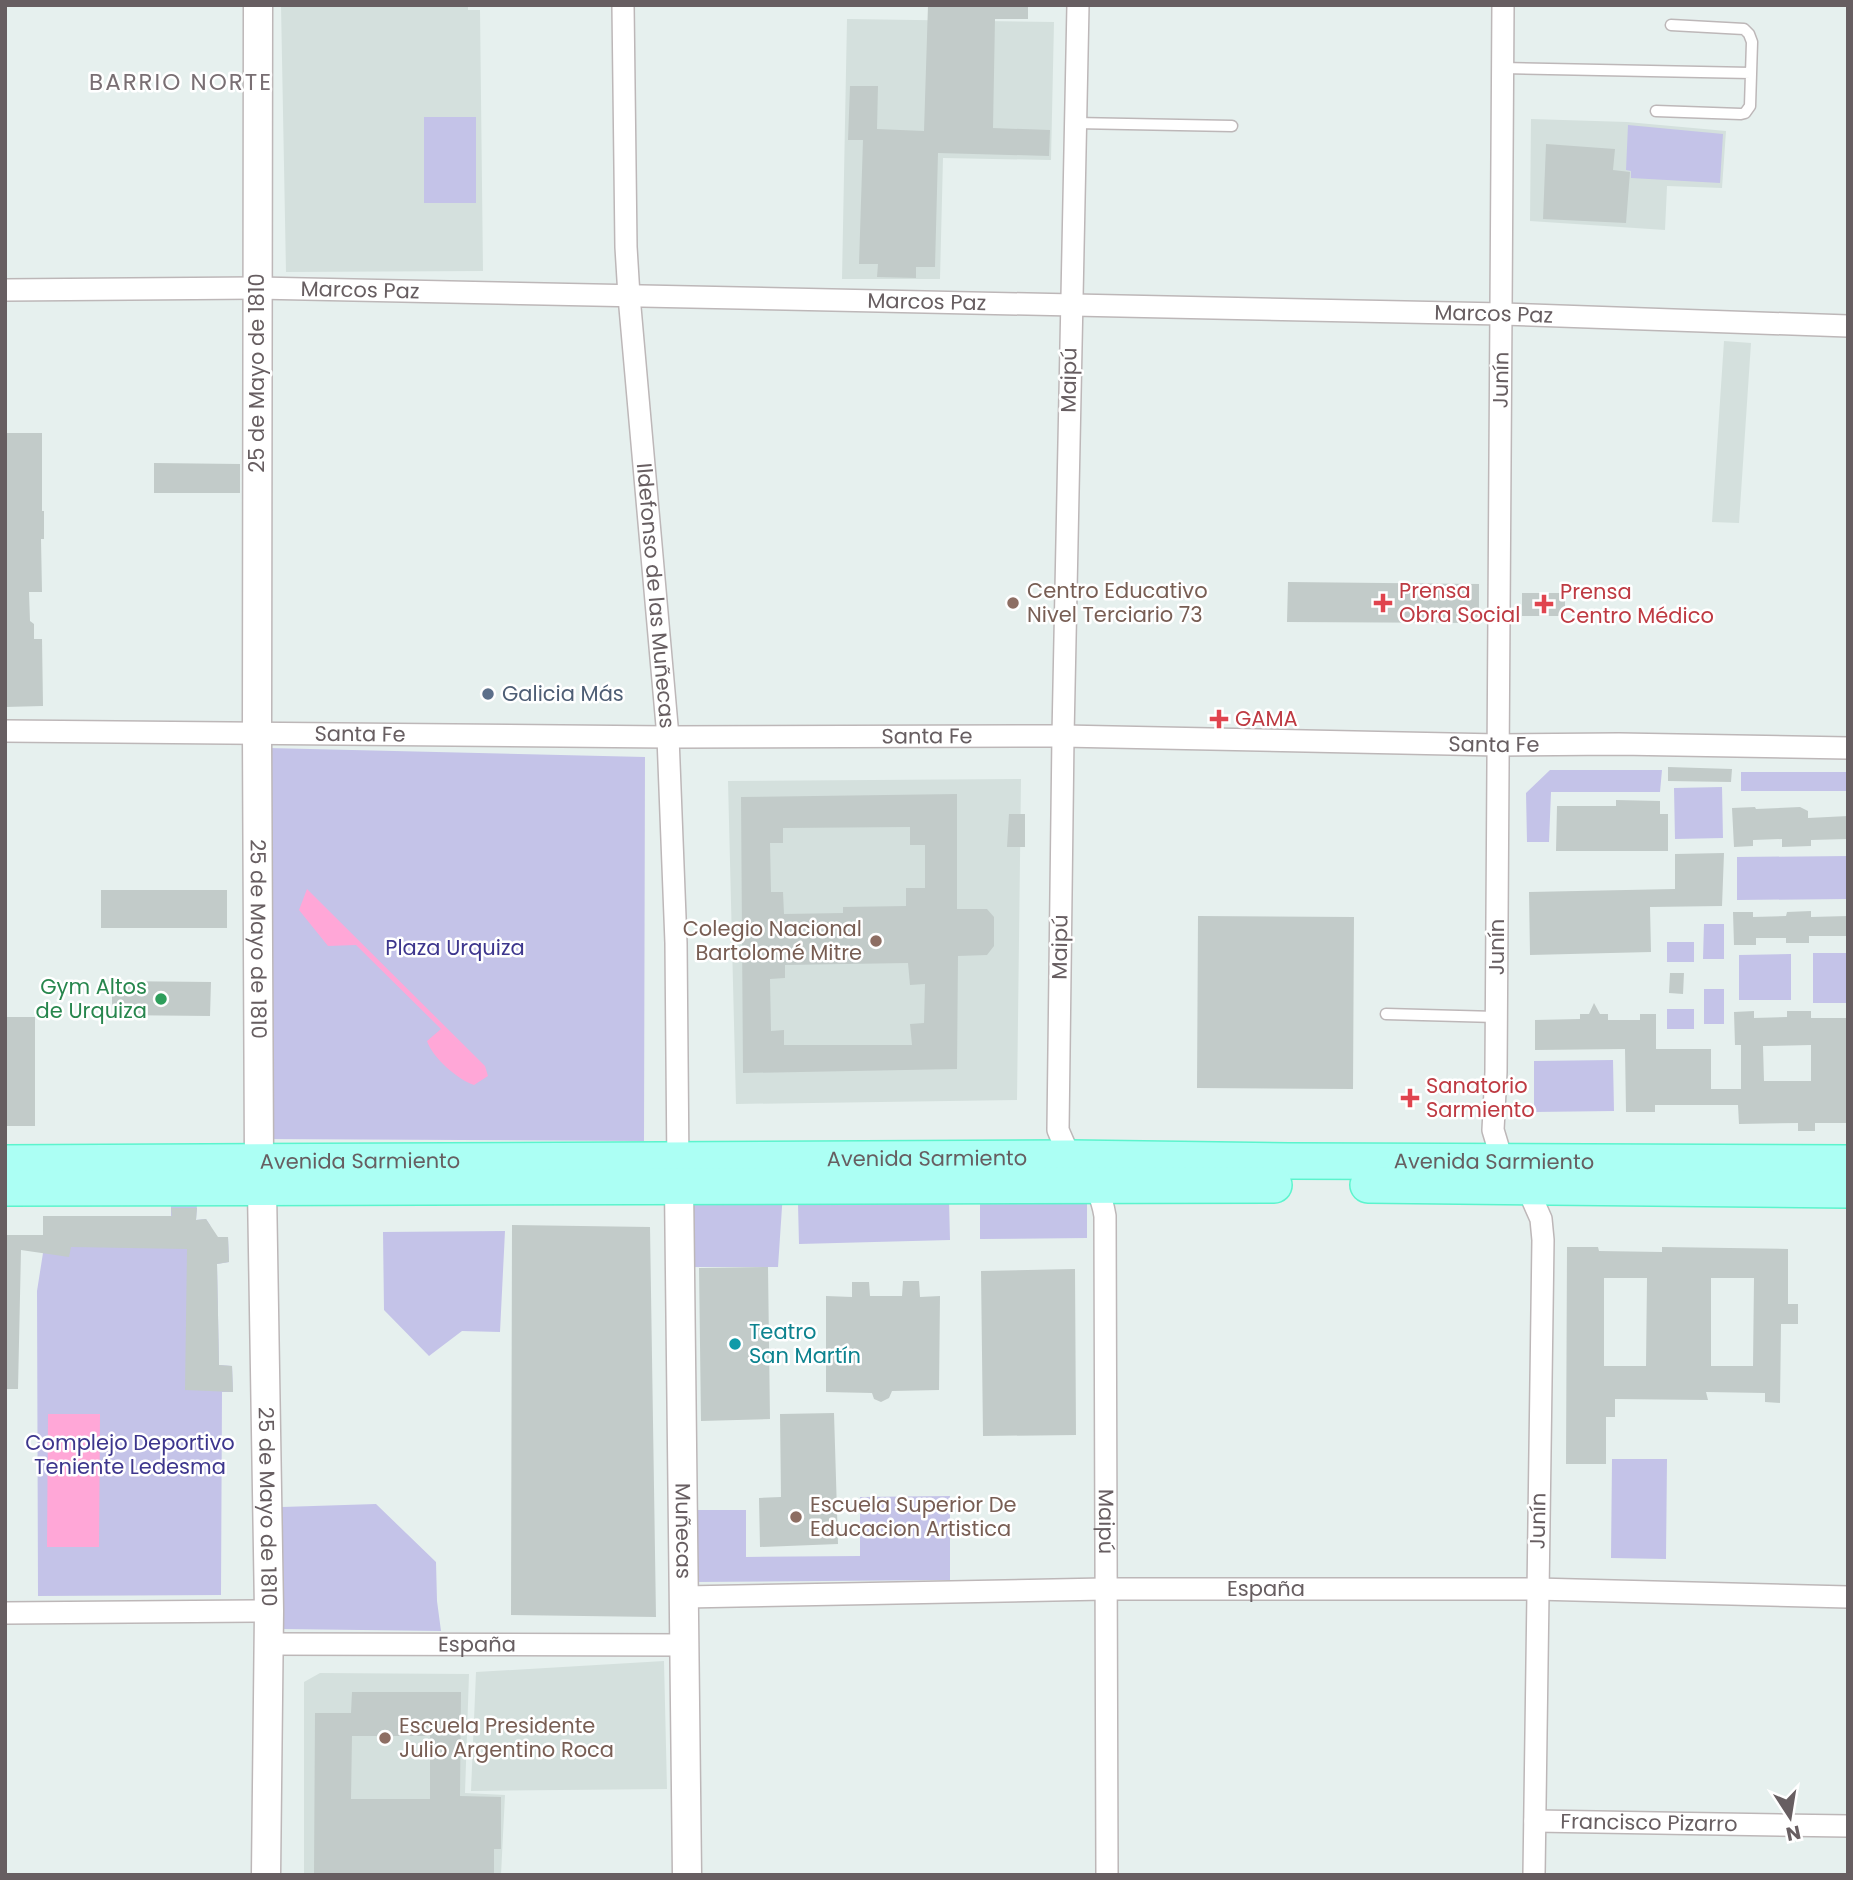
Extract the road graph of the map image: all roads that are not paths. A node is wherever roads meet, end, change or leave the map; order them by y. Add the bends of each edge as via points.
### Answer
1 (258, 5) edge
2 (623, 5) edge
3 (1078, 5) edge
4 (1503, 5) edge
5 (1671, 25) dead end
6 (1503, 68) junction
7 (1751, 73) junction
8 (1656, 111) dead end
9 (1075, 123) junction
10 (1231, 126) dead end
11 (257, 288) junction
12 (5, 290) edge
13 (629, 296) junction
14 (1070, 304) junction
15 (1502, 314) junction
16 (1848, 326) edge
17 (5, 731) edge
18 (257, 733) junction
19 (1063, 736) junction
20 (668, 737) junction
21 (1498, 745) junction
22 (1848, 748) edge
23 (1386, 1014) dead end
24 (1496, 1017) junction
25 (1071, 1158) junction
26 (1502, 1160) junction
27 (5, 1163) edge
28 (1848, 1163) edge
29 (678, 1172) junction
30 (261, 1175) junction
31 (1095, 1185) junction
32 (1526, 1185) junction
33 (5, 1188) edge
34 (1848, 1190) edge
35 (1104, 1589) junction
36 (1536, 1589) junction
37 (685, 1597) junction
38 (1848, 1597) edge
39 (269, 1611) junction
40 (5, 1613) edge
41 (269, 1644) junction
42 (685, 1644) junction
43 (1535, 1821) junction
44 (1848, 1826) edge
45 (266, 1875) edge
46 (687, 1875) edge
47 (1107, 1875) edge
48 (1534, 1875) edge

1 - 11 street, 25 de Mayo de 1810
2 - 13 street, Ildefonso de las Muñecas
3 - 9 street, Maipú
4 - 6 street, Junín
5 - 7 lane via 1744,29 1752,42
6 - 7 lane
6 - 15 street, Junín
7 - 8 lane via 1750,106 1745,113
9 - 10 lane
9 - 14 street, Maipú
11 - 12 street, Marcos Paz
11 - 13 street, Marcos Paz
11 - 18 street, 25 de Mayo de 1810
13 - 14 street, Marcos Paz
13 - 20 street, Ildefonso de las Muñecas
14 - 15 street, Marcos Paz
14 - 19 street, Maipú
15 - 16 street, Marcos Paz
15 - 21 street, Junín
17 - 18 street, Santa Fe
18 - 20 street, Santa Fe
18 - 30 street, 25 de Mayo de 1810
19 - 20 street, Santa Fe
19 - 21 street, Santa Fe
19 - 25 street, Maipú via 1058,1130
20 - 29 street, Ildefonso de las Muñecas via 677,943
21 - 22 street, Santa Fe
21 - 24 street, Junín
23 - 24 lane
24 - 26 street, Junín via 1493,1130
25 - 26 main road, Avenida Sarmiento
25 - 29 main road, Avenida Sarmiento
25 - 31 street, Maipú
26 - 28 main road, Avenida Sarmiento
26 - 32 street, Junín
27 - 30 main road, Avenida Sarmiento
29 - 30 main road, Avenida Sarmiento
29 - 31 main road, Avenida Sarmiento
29 - 37 street, Muñecas
30 - 33 main road, Avenida Sarmiento
30 - 39 street, 25 de Mayo de 1810
31 - 32 main road, Avenida Sarmiento
31 - 35 street, Maipú via 1105,1216
32 - 34 main road, Avenida Sarmiento
32 - 36 street, Junín via 1541,1219 1543,1240
35 - 36 street, España
35 - 37 street, España
35 - 47 street, Maipú
36 - 38 street, España
36 - 43 street, Junín
37 - 42 street, Muñecas
39 - 40 street
39 - 41 street, 25 de Mayo de 1810
41 - 42 street, España
41 - 45 street, 25 de Mayo de 1810
42 - 46 street, Muñecas
43 - 44 street, Francisco Pizarro
43 - 48 street, Junín

